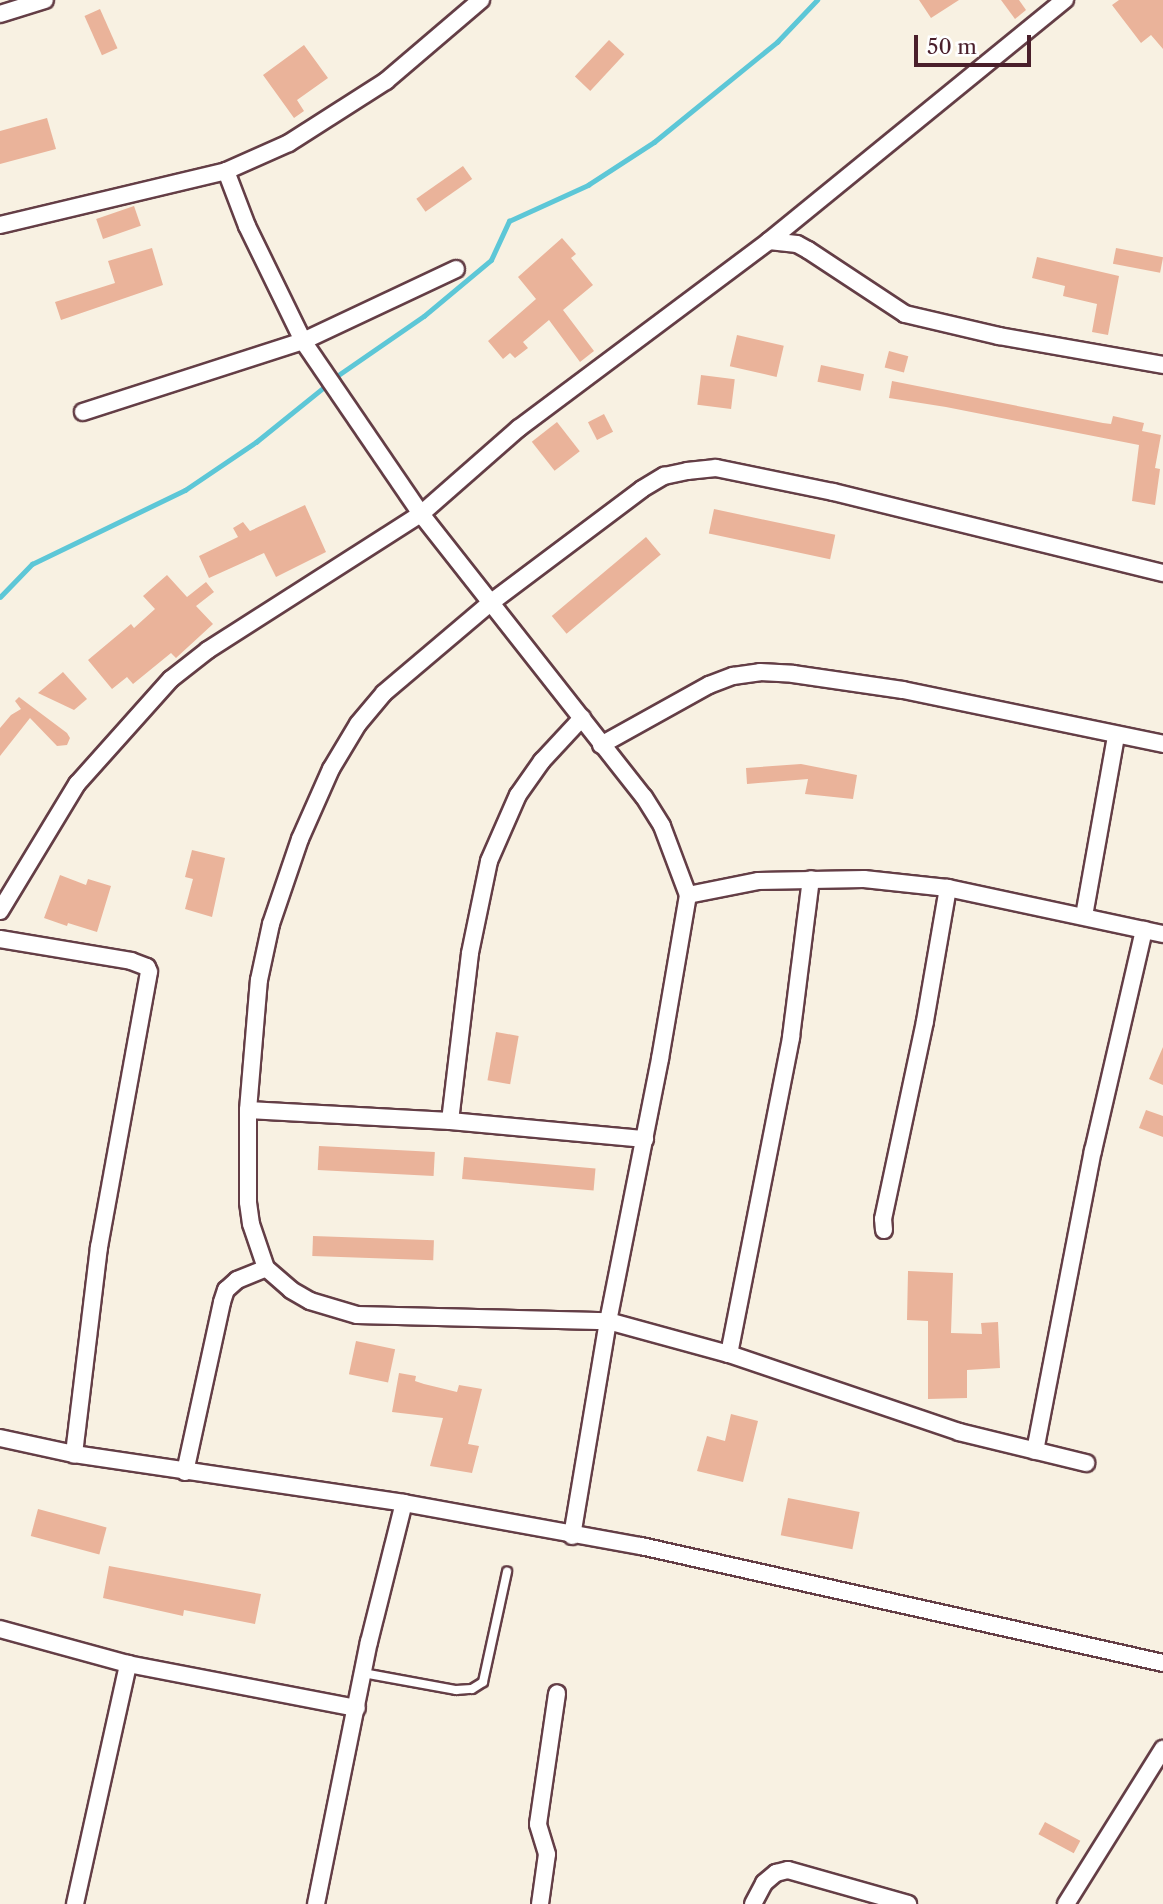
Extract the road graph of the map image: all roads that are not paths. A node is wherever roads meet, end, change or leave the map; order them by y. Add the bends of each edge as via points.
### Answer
1 (44, 0) edge
2 (481, 0) edge
3 (1065, 0) edge
4 (0, 14) edge
5 (226, 171) junction
6 (0, 225) edge
7 (769, 241) junction
8 (456, 269) dead end
9 (303, 341) junction
10 (1163, 365) edge
11 (83, 412) dead end
12 (421, 514) junction
13 (1163, 573) edge
14 (489, 604) junction
15 (582, 718) junction
16 (1116, 736) junction
17 (1163, 744) edge
18 (601, 745) junction
19 (811, 879) junction
20 (947, 888) junction
21 (688, 895) junction
22 (0, 911) edge
23 (1084, 916) junction
24 (1144, 930) junction
25 (1163, 934) edge
26 (0, 939) edge
27 (248, 1110) junction
28 (450, 1121) junction
29 (645, 1139) junction
30 (884, 1230) dead end
31 (266, 1268) junction
32 (608, 1321) junction
33 (729, 1354) junction
34 (0, 1438) edge
35 (1035, 1451) junction
36 (74, 1454) junction
37 (1086, 1464) dead end
38 (185, 1472) junction
39 (404, 1503) junction
40 (572, 1536) junction
41 (507, 1572) dead end
42 (0, 1629) edge
43 (128, 1664) junction
44 (1163, 1664) edge
45 (363, 1673) junction
46 (557, 1693) dead end
47 (357, 1708) junction
48 (1163, 1749) edge
49 (75, 1904) edge
50 (316, 1904) edge
51 (540, 1904) edge
52 (753, 1904) edge
53 (908, 1904) edge
54 (1066, 1904) edge

1 - 4 street
2 - 5 street via 386,81 304,135
3 - 7 street
5 - 6 street
5 - 9 street via 247,226
7 - 10 street via 797,244 905,314
7 - 12 street via 519,428
8 - 9 street
9 - 11 street
9 - 12 street
12 - 14 street
12 - 22 street via 208,650 171,679 77,784
13 - 14 street via 927,513 716,468 664,477 642,489
14 - 15 street
14 - 27 street via 384,693 358,724 331,769 300,839 271,924 259,980
15 - 18 street
15 - 28 street via 518,795 489,861 471,953
16 - 17 street
16 - 18 street via 903,690 760,672 709,685
16 - 23 street
18 - 21 street via 662,826
19 - 20 street
19 - 21 street via 758,881
19 - 33 street via 791,1037
20 - 23 street
20 - 30 street
21 - 29 street
23 - 24 street
24 - 25 street
24 - 35 street via 1093,1151
26 - 36 street via 131,961 149,972 99,1247
27 - 28 street
27 - 31 street via 248,1202
28 - 29 street
29 - 32 street
31 - 32 street via 310,1301 357,1315
31 - 38 street via 226,1290
32 - 33 street
32 - 40 street
33 - 35 street via 959,1432
34 - 36 street
35 - 37 street
36 - 38 street
38 - 39 street
39 - 40 street
39 - 45 street
40 - 44 street via 641,1545
41 - 45 lane via 483,1682 472,1689 456,1690
42 - 43 street
43 - 47 street
43 - 49 street
45 - 47 street
46 - 51 street via 538,1824 547,1854
47 - 50 street
48 - 54 street
52 - 53 street via 764,1883 788,1870

